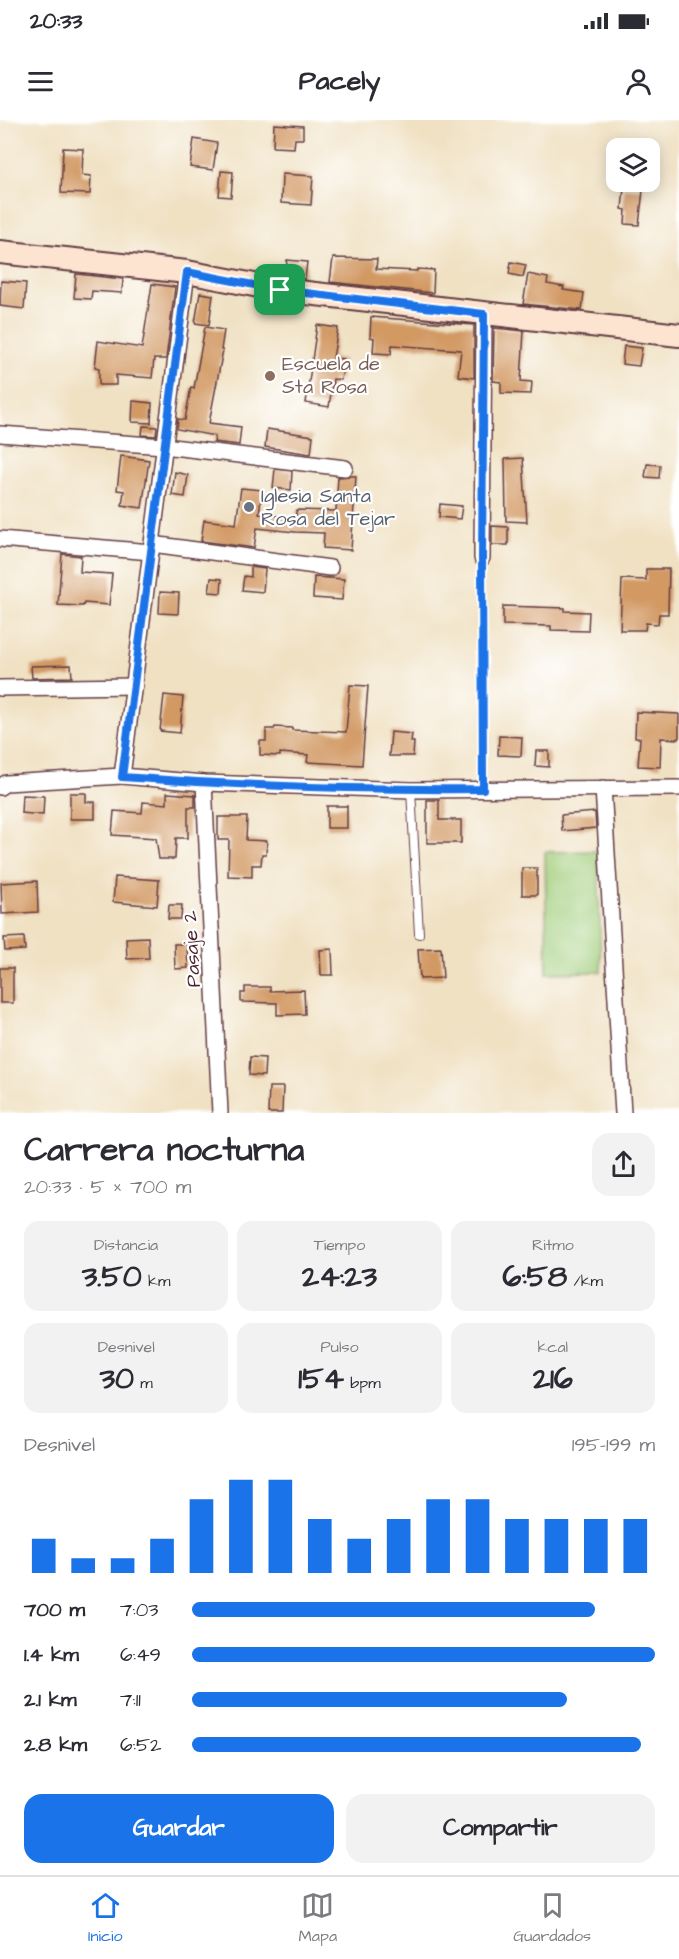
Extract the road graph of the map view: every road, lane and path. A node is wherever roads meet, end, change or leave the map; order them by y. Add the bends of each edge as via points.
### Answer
1 (0, 252) edge
2 (187, 272) junction
3 (484, 314) junction
4 (679, 335) edge
5 (0, 434) edge
6 (164, 446) junction
7 (345, 468) dead end
8 (0, 539) edge
9 (151, 548) junction
10 (482, 558) joint
11 (330, 568) dead end
12 (135, 686) junction
13 (0, 688) edge
14 (122, 777) junction
15 (204, 783) junction
16 (0, 787) edge
17 (603, 788) junction
18 (679, 788) edge
19 (483, 789) junction
20 (411, 790) junction
21 (419, 934) dead end
22 (220, 1113) edge
23 (623, 1113) edge

1 - 2 main road
2 - 3 main road via 280,290
2 - 6 street
3 - 4 main road
3 - 10 street
5 - 6 street
6 - 7 street
6 - 9 street
8 - 9 street
9 - 11 street
9 - 12 street
10 - 19 path
12 - 13 street
12 - 14 street
14 - 15 street
14 - 16 street via 6,783
15 - 20 street
15 - 22 street, Pasaje 2
17 - 18 street
17 - 19 street
17 - 23 street
19 - 20 street
20 - 21 lane

